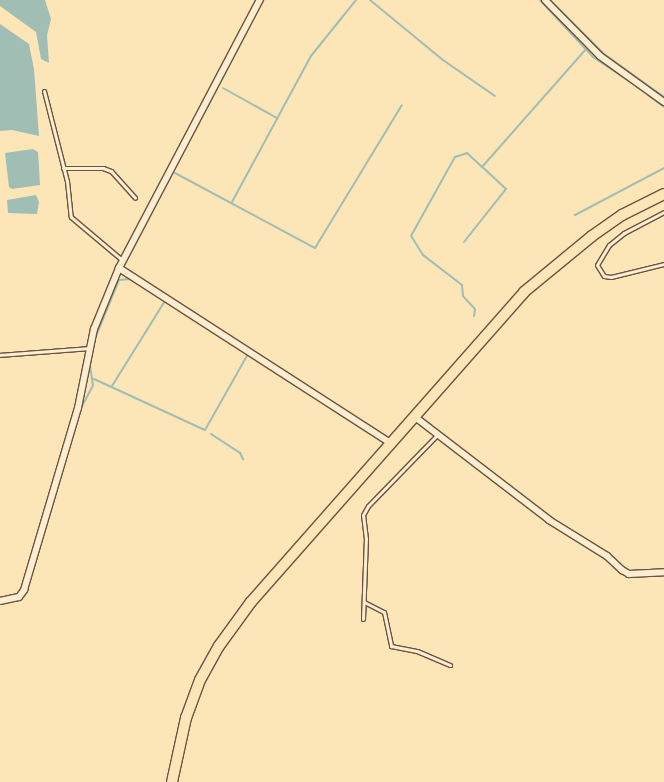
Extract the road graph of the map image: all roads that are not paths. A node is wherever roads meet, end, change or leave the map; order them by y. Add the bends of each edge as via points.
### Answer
1 (260, 0) edge
2 (544, 0) edge
3 (44, 91) dead end
4 (664, 102) edge
5 (63, 168) junction
6 (664, 194) edge
7 (135, 198) dead end
8 (664, 212) edge
9 (123, 260) junction
10 (664, 264) edge
11 (119, 268) junction
12 (89, 348) junction
13 (0, 354) edge
14 (415, 417) junction
15 (437, 435) junction
16 (392, 444) junction
17 (664, 572) edge
18 (0, 601) edge
19 (364, 602) junction
20 (363, 619) dead end
21 (450, 665) dead end
22 (172, 782) edge

1 - 9 street
2 - 4 street via 600,56
3 - 5 lane
5 - 7 lane via 111,171
5 - 9 lane via 71,218
6 - 14 main road via 622,215 537,281
8 - 10 lane via 624,233 609,245 597,265 604,276 612,277
9 - 11 street
11 - 12 street
11 - 16 street
12 - 13 lane
12 - 18 street via 78,408 24,590 19,596
14 - 15 street
14 - 16 main road
15 - 17 street via 549,520 606,556 622,570 629,574
15 - 19 lane via 363,515 366,539
16 - 22 main road via 251,602 219,646 200,680 186,718
19 - 20 lane
19 - 21 lane via 384,612 391,646 417,651

